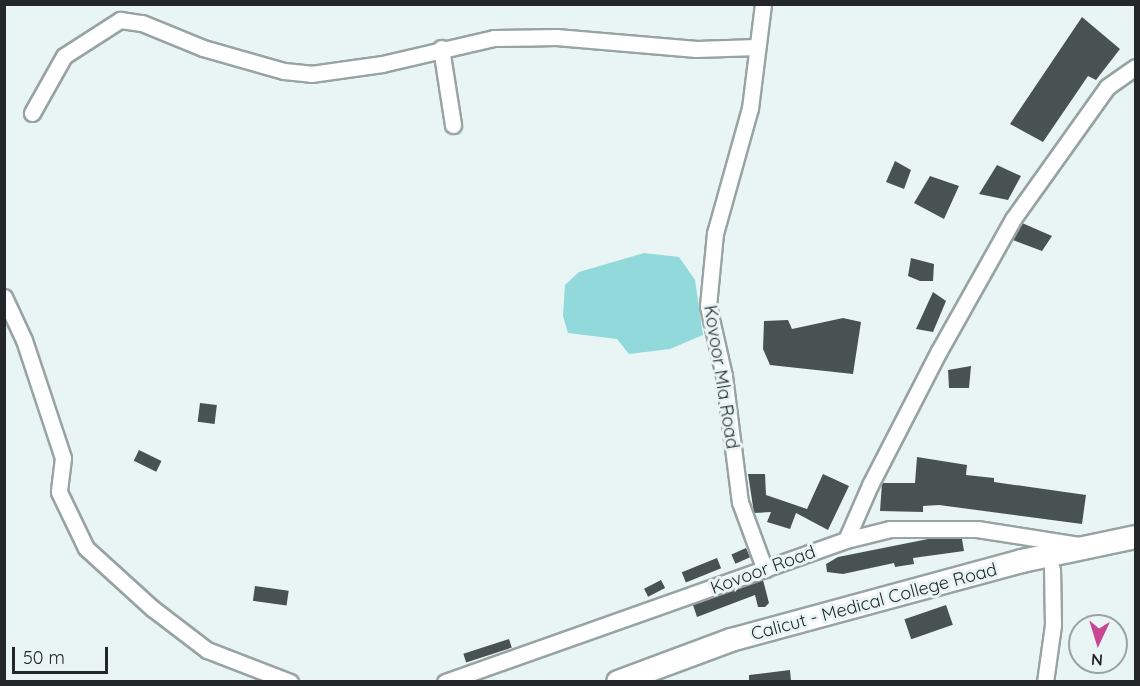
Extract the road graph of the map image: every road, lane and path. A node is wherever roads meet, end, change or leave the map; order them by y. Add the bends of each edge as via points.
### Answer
1 (763, 4) edge
2 (757, 47) junction
3 (441, 48) junction
4 (1136, 67) edge
5 (32, 114) dead end
6 (453, 125) dead end
7 (4, 297) edge
8 (1136, 537) edge
9 (846, 540) junction
10 (1105, 548) junction
11 (1136, 552) edge
12 (1052, 569) junction
13 (765, 570) junction
14 (660, 676) edge
15 (290, 681) edge
16 (446, 681) edge
17 (618, 681) edge
18 (1046, 681) edge

1 - 2 street, Kovoor Mla Road
2 - 3 street via 696,49 556,37 494,38
2 - 13 street, Kovoor Mla Road via 750,108 715,233 708,306 724,376 740,502
3 - 5 street via 382,64 311,74 202,48 142,23 120,20 64,56
3 - 6 street
4 - 9 street via 1107,87 1012,219 939,351
7 - 15 street via 24,340 63,458 59,492 86,548 152,608 207,650
8 - 10 main road, Calicut - Medical College Road
9 - 10 street, Kovoor Road via 890,529 977,529
9 - 13 street, Kovoor Road
10 - 11 main road
10 - 12 main road
10 - 14 main road, Calicut - Medical College Road via 731,640
12 - 14 main road
12 - 18 street via 1053,625
13 - 16 street, Kovoor Road
14 - 17 main road, Calicut - Medical College Road

